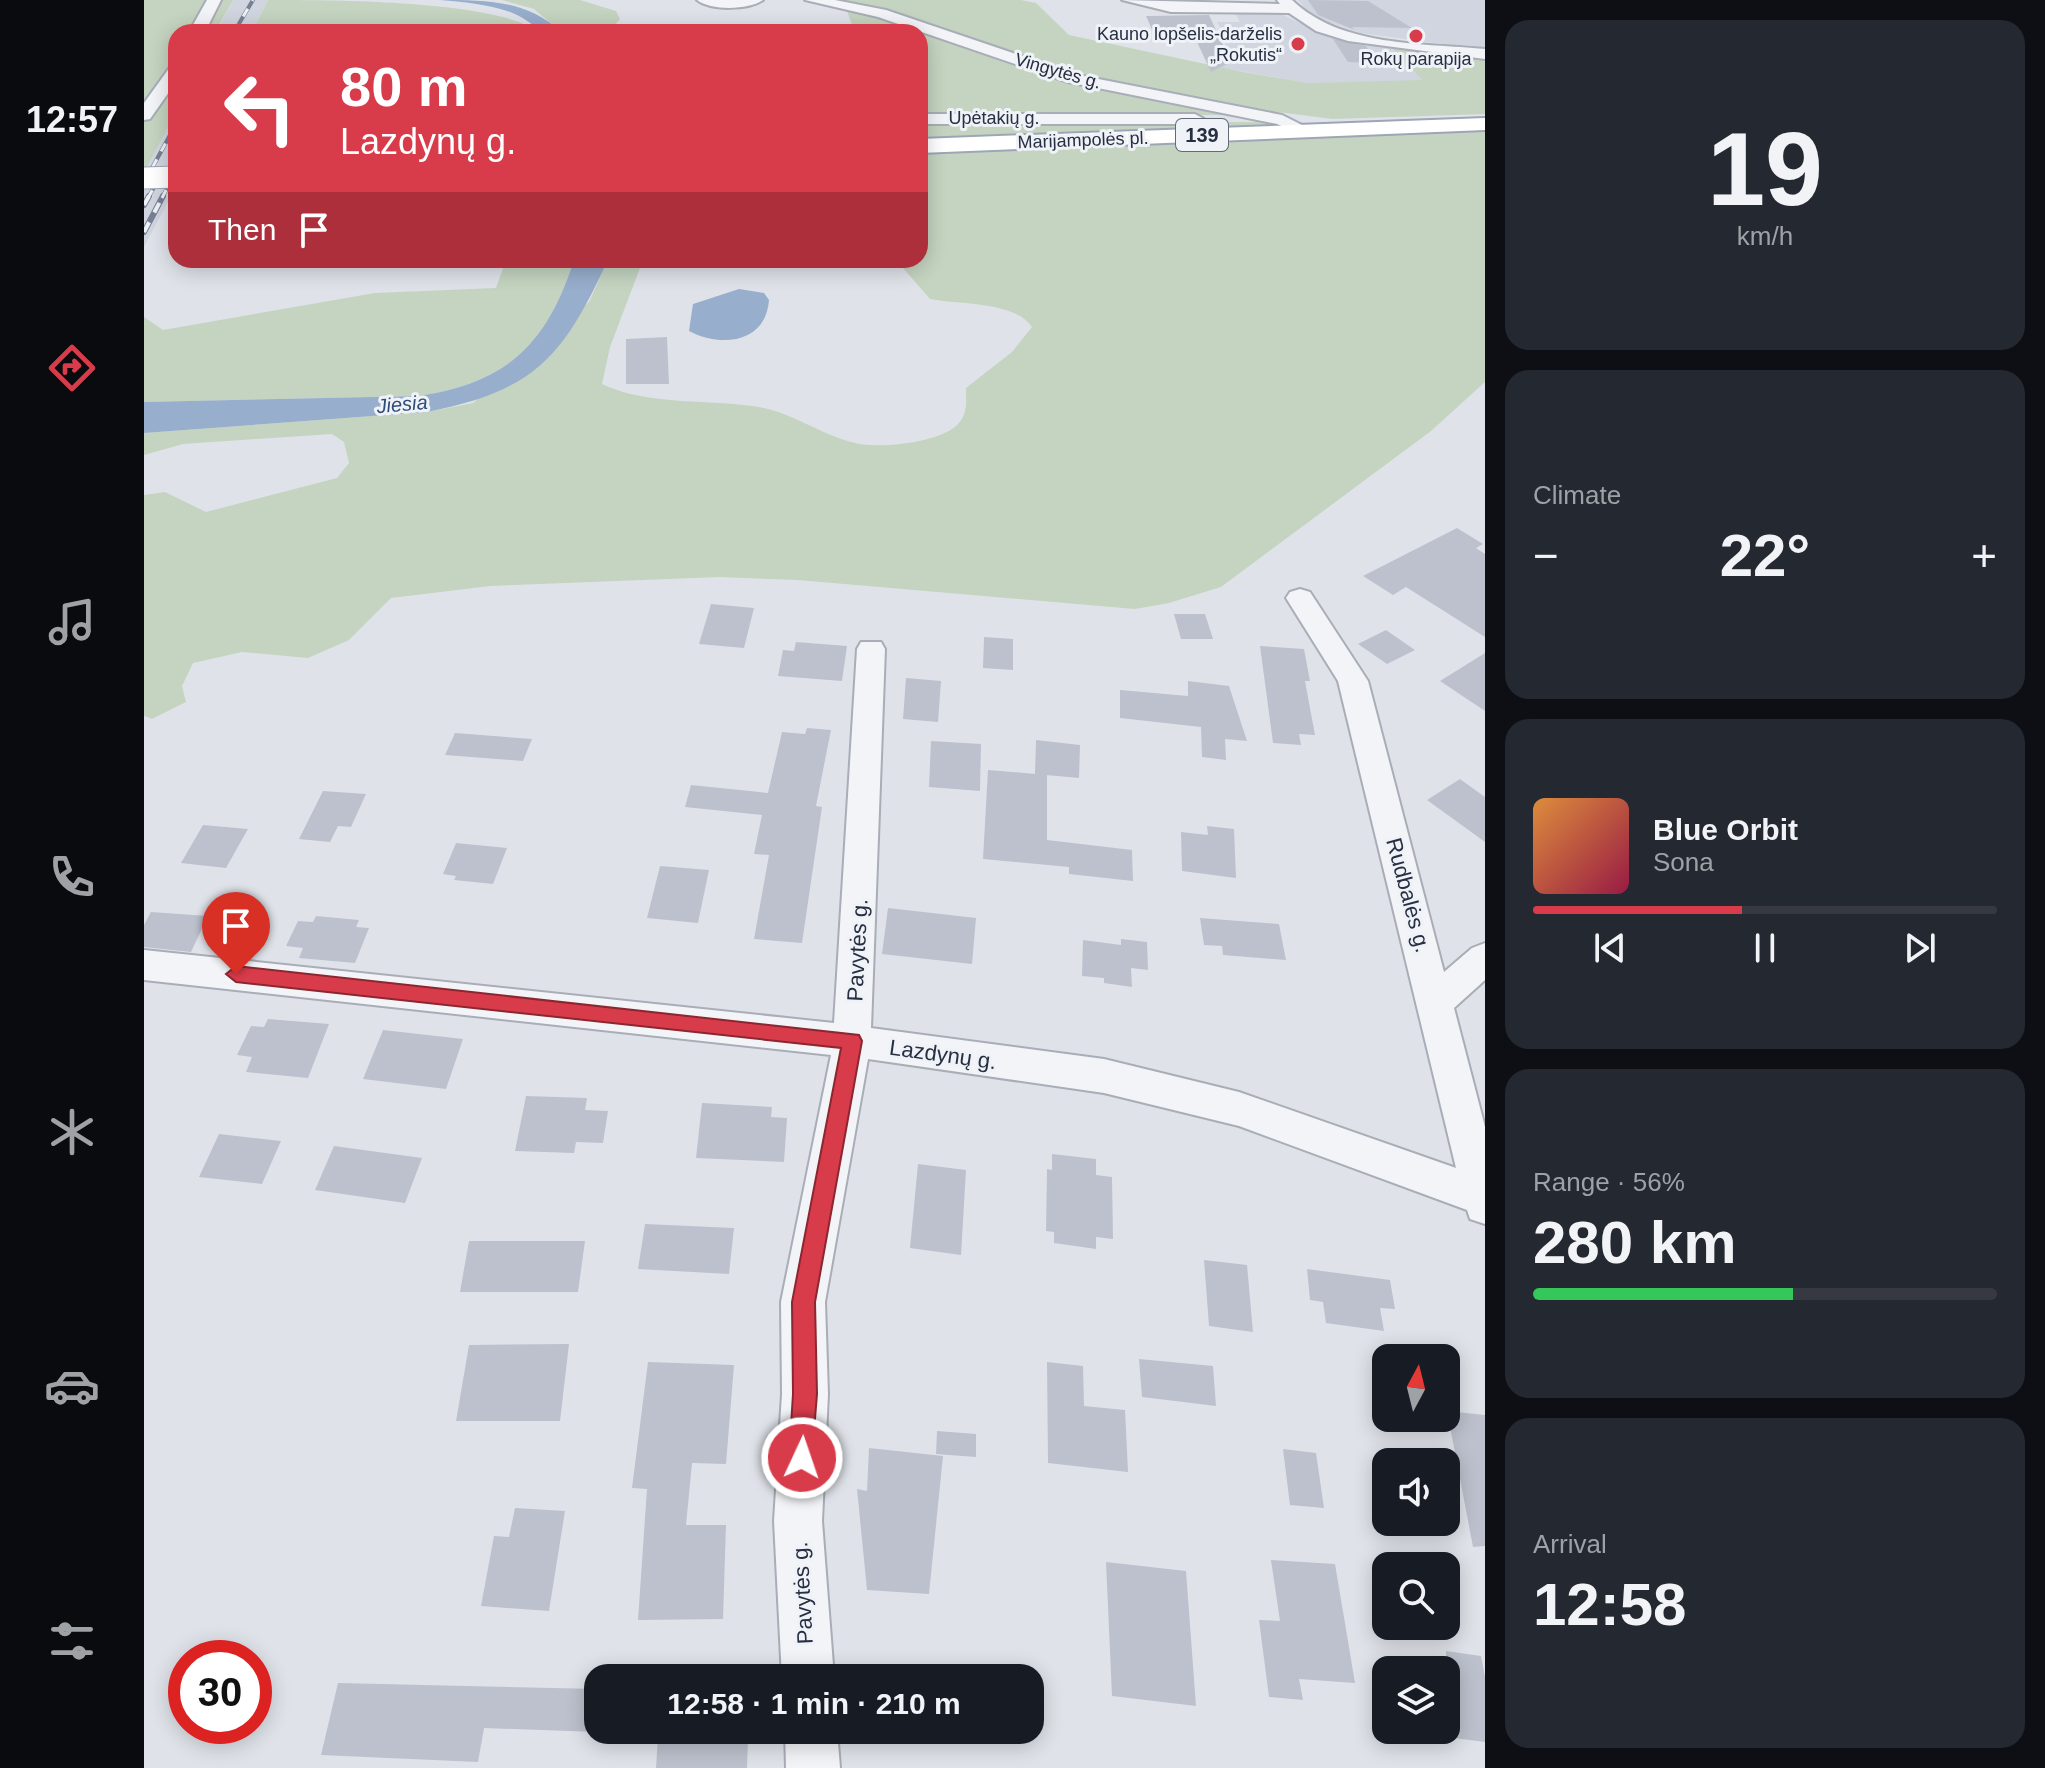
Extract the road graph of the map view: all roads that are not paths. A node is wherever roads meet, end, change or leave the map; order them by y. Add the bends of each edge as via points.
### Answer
1 (214, 0) edge
2 (704, 0) edge
3 (756, 0) edge
4 (812, 0) edge
5 (1129, 0) edge
6 (1287, 4) edge
7 (201, 24) edge
8 (913, 24) edge
9 (928, 29) edge
10 (1485, 54) edge
11 (168, 81) edge
12 (144, 115) edge
13 (1259, 115) junction
14 (928, 119) edge
15 (1485, 124) edge
16 (1305, 131) junction
17 (928, 146) edge
18 (168, 177) edge
19 (144, 178) edge
20 (1300, 598) dead end
21 (871, 649) dead end
22 (1485, 958) edge
23 (144, 965) edge
24 (1436, 1001) junction
25 (852, 1041) junction
26 (1484, 1200) edge
27 (807, 1664) edge
28 (812, 1744) edge
29 (813, 1768) edge

1 - 7 street
2 - 3 street
4 - 8 street, Vingytės g.
5 - 6 street via 1171,8
6 - 10 street via 1306,22 1345,34
9 - 13 street, Vingytės g. via 1074,79
11 - 12 street
13 - 14 street, Upėtakių g.
13 - 16 street, Vingytės g.
15 - 16 main road, Marijampolės pl. / 139
16 - 17 main road, Marijampolės pl. / 139
18 - 19 main road, bridge
20 - 24 street, Rudbalės g. via 1353,681
21 - 25 street, Pavytės g.
22 - 24 street
23 - 25 street, Lazdynų g.
24 - 26 street, Rudbalės g.
25 - 26 street, Lazdynų g. via 1104,1076 1239,1109
25 - 27 street, Pavytės g. via 803,1302 805,1394 798,1521
28 - 29 street

